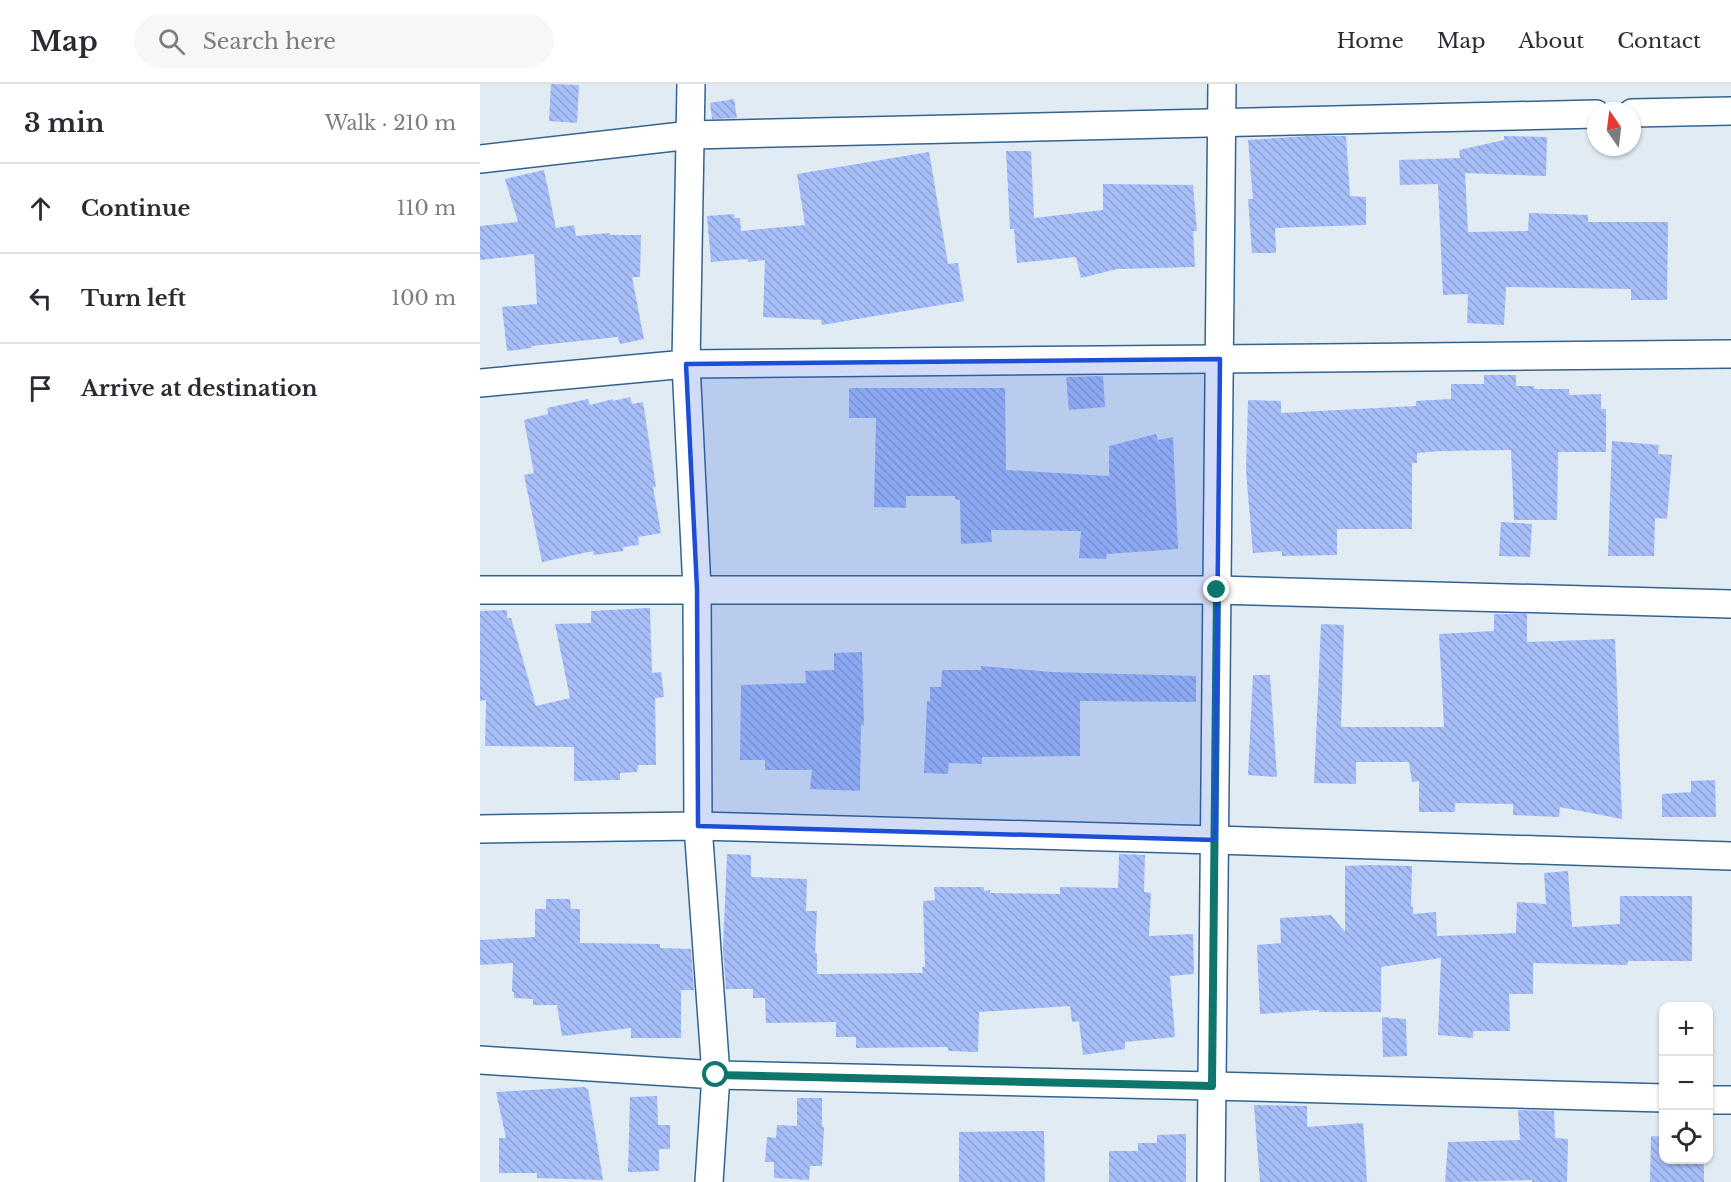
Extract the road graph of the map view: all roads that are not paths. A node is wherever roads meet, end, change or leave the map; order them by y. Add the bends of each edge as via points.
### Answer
1 (691, 84) edge
2 (1222, 84) edge
3 (1731, 111) edge
4 (1641, 113) edge
5 (1587, 114) edge
6 (1222, 122) junction
7 (691, 135) junction
8 (480, 159) edge
9 (1731, 354) edge
10 (1220, 359) junction
11 (686, 364) junction
12 (480, 383) edge
13 (697, 589) junction
14 (480, 590) edge
15 (1217, 590) junction
16 (1731, 604) edge
17 (698, 826) junction
18 (480, 829) edge
19 (1215, 840) junction
20 (1731, 856) edge
21 (480, 1060) edge
22 (716, 1075) junction
23 (1212, 1086) junction
24 (1659, 1098) edge
25 (1713, 1100) edge
26 (1731, 1100) edge
27 (709, 1182) edge
28 (1211, 1182) edge

1 - 7 street
2 - 6 street
3 - 4 street
5 - 6 street
6 - 7 street
6 - 10 street
7 - 8 street
7 - 11 street
9 - 10 street
10 - 11 street
10 - 15 street
11 - 12 street
11 - 13 street
13 - 14 street
13 - 15 street
13 - 17 street
15 - 16 street
15 - 19 street
17 - 18 street
17 - 19 street
17 - 22 street
19 - 20 street
19 - 23 street
21 - 22 street
22 - 23 street
22 - 27 street
23 - 24 street
23 - 28 street
25 - 26 street

